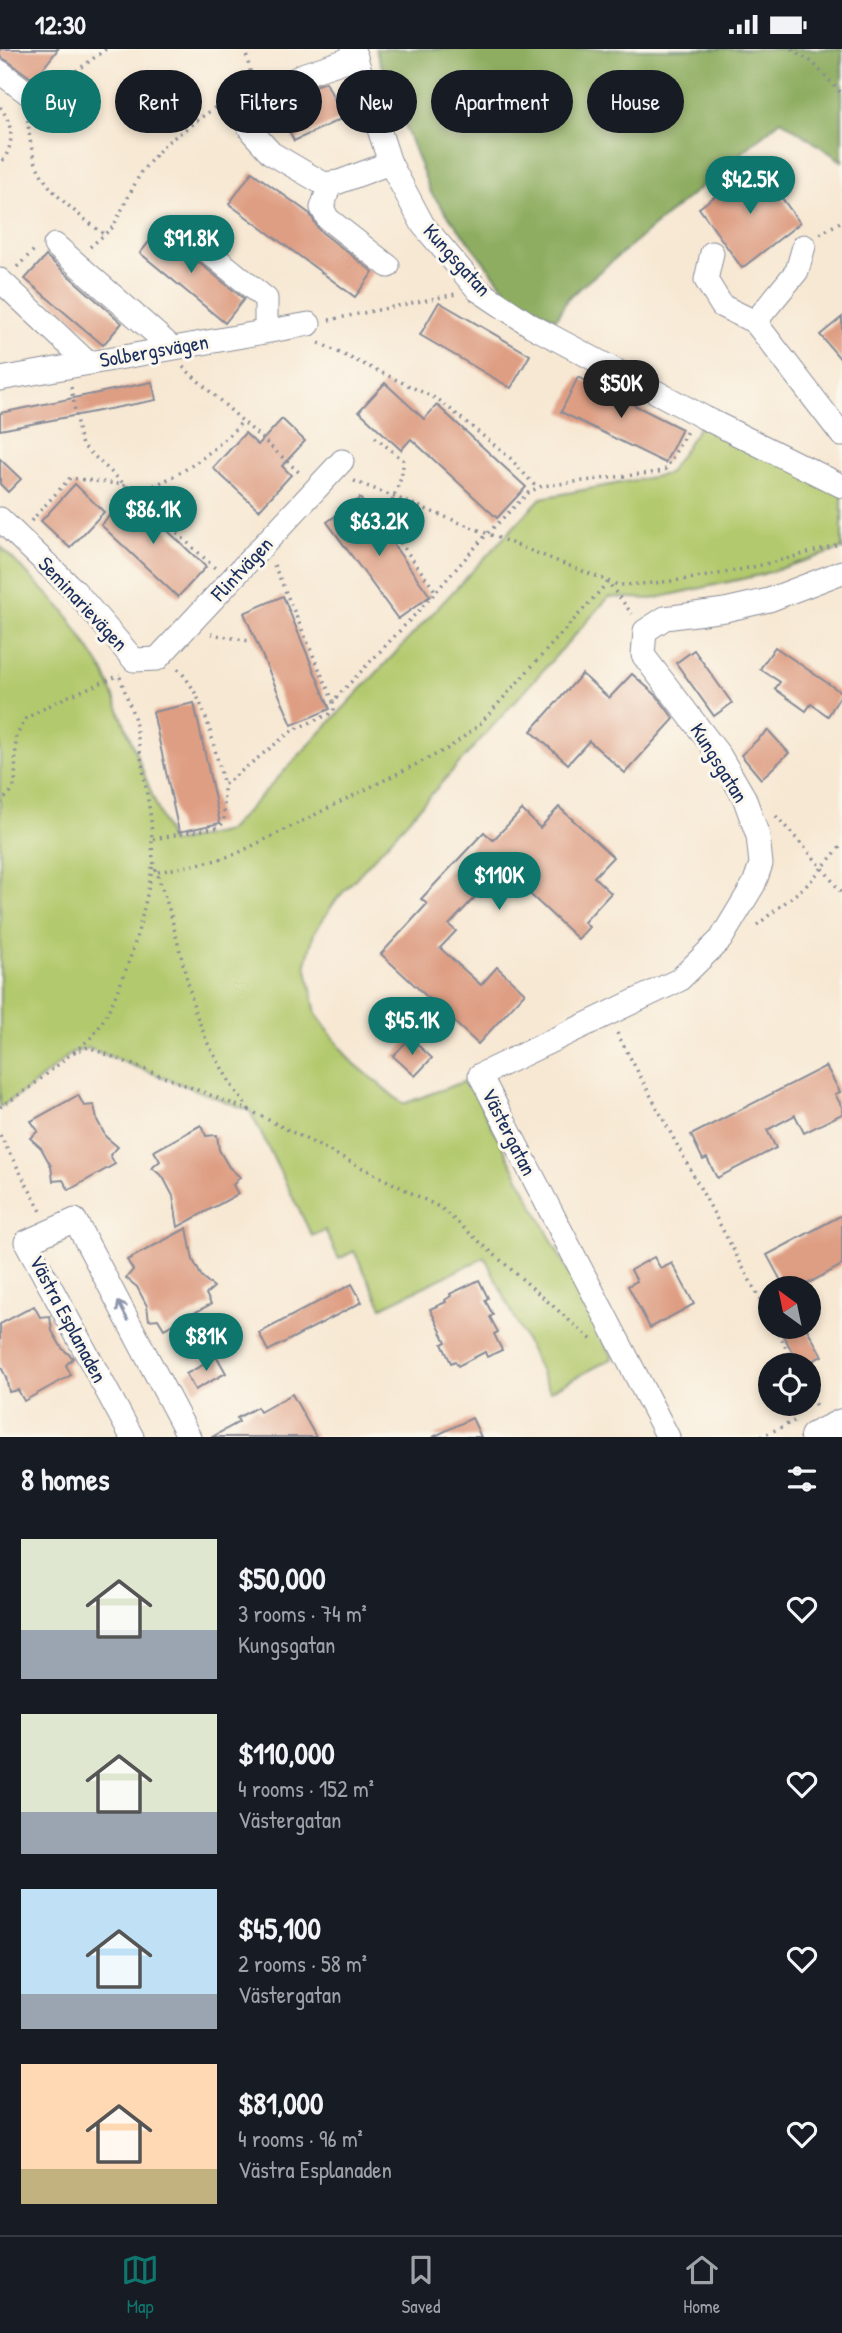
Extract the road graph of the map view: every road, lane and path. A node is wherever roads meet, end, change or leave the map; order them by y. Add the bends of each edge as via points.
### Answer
1 (106, 49) edge
2 (245, 49) edge
3 (792, 49) edge
4 (355, 53) edge
5 (80, 70) edge
6 (250, 70) edge
7 (0, 72) edge
8 (21, 88) edge
9 (842, 94) edge
10 (0, 107) edge
11 (216, 107) edge
12 (29, 133) edge
13 (390, 163) junction
14 (0, 165) edge
15 (330, 184) junction
16 (184, 232) dead end
17 (55, 245) joint
18 (804, 246) dead end
19 (712, 253) dead end
20 (388, 266) dead end
21 (2, 282) edge
22 (478, 290) junction
23 (755, 322) junction
24 (309, 324) joint
25 (275, 330) junction
26 (175, 347) junction
27 (78, 364) junction
28 (0, 379) edge
29 (696, 414) junction
30 (243, 421) junction
31 (842, 435) edge
32 (376, 437) dead end
33 (330, 474) junction
34 (126, 485) junction
35 (842, 486) edge
36 (537, 488) junction
37 (134, 493) junction
38 (394, 496) junction
39 (0, 519) edge
40 (487, 534) junction
41 (18, 536) junction
42 (842, 543) edge
43 (265, 544) junction
44 (842, 572) edge
45 (230, 582) junction
46 (608, 582) junction
47 (436, 592) junction
48 (184, 630) junction
49 (645, 631) junction
50 (249, 641) dead end
51 (162, 653) junction
52 (127, 668) junction
53 (333, 701) junction
54 (224, 785) junction
55 (0, 803) edge
56 (776, 817) dead end
57 (153, 839) junction
58 (842, 845) edge
59 (153, 861) junction
60 (761, 864) joint
61 (822, 867) junction
62 (158, 872) junction
63 (842, 894) edge
64 (749, 931) dead end
65 (606, 1013) junction
66 (72, 1053) junction
67 (0, 1107) edge
68 (250, 1111) junction
69 (0, 1135) edge
70 (52, 1230) junction
71 (758, 1295) edge
72 (598, 1345) dead end
73 (132, 1437) edge
74 (189, 1437) edge
75 (668, 1437) edge

1 - 5 path
2 - 6 path
3 - 9 path via 812,62
4 - 13 street, Kungsgatan
4 - 15 street via 260,99 244,120 271,153
7 - 8 street
10 - 14 path via 10,123 11,142
11 - 12 path via 165,144 141,172 105,235 68,204 39,171
13 - 15 street
13 - 22 street, Kungsgatan via 423,225
15 - 20 street via 322,208 328,219
16 - 25 street via 266,299
17 - 21 path via 44,243 31,252
17 - 26 street
18 - 23 street via 797,271
19 - 23 street via 706,280 722,306
21 - 27 street
22 - 24 path
22 - 29 street, Kungsgatan via 532,326
23 - 31 street
24 - 25 street, Solbergsvägen
25 - 26 street, Solbergsvägen
25 - 36 path via 439,400 510,458
26 - 27 street, Solbergsvägen
26 - 30 path
27 - 28 street, Solbergsvägen
27 - 34 path via 82,445
29 - 35 street, Kungsgatan
29 - 36 path via 666,469
30 - 33 path
30 - 37 path via 202,461
32 - 38 path via 403,460 404,475
33 - 38 path
33 - 43 street, Flintvägen
34 - 37 path
34 - 41 path via 70,478
36 - 40 path
37 - 45 path
38 - 40 path
38 - 47 path via 386,523
39 - 41 street, Seminarievägen
40 - 46 path
40 - 47 path
41 - 52 street, Seminarievägen via 75,591
42 - 46 path via 718,575 659,584
43 - 45 street, Flintvägen
43 - 53 path
44 - 49 street via 769,600 665,618
45 - 48 street, Flintvägen
46 - 49 path
46 - 62 path via 478,726 449,748 236,854
47 - 53 path
48 - 50 path
48 - 51 street, Flintvägen
49 - 60 street, Kungsgatan via 643,655 720,756 744,797 758,836
51 - 52 street via 157,659
51 - 54 path via 198,695
52 - 55 path via 26,718 16,737 15,785
52 - 57 path
53 - 54 path via 332,713 293,730
54 - 57 path via 225,822 219,828
56 - 61 path
57 - 59 path
58 - 61 path
59 - 62 path
59 - 66 path via 145,910 119,984 97,1031
60 - 65 street, Västergatan via 721,939 680,980
61 - 63 path
61 - 64 path via 808,884
62 - 68 path via 195,1011 207,1042
65 - 71 path
65 - 75 street, Västergatan via 480,1075
66 - 67 path
66 - 68 path via 88,1048
68 - 72 path via 442,1208
69 - 70 path
70 - 73 street, Västra Esplanaden via 26,1242
74 -> 70 street, Västra Esplanaden via 75,1220

